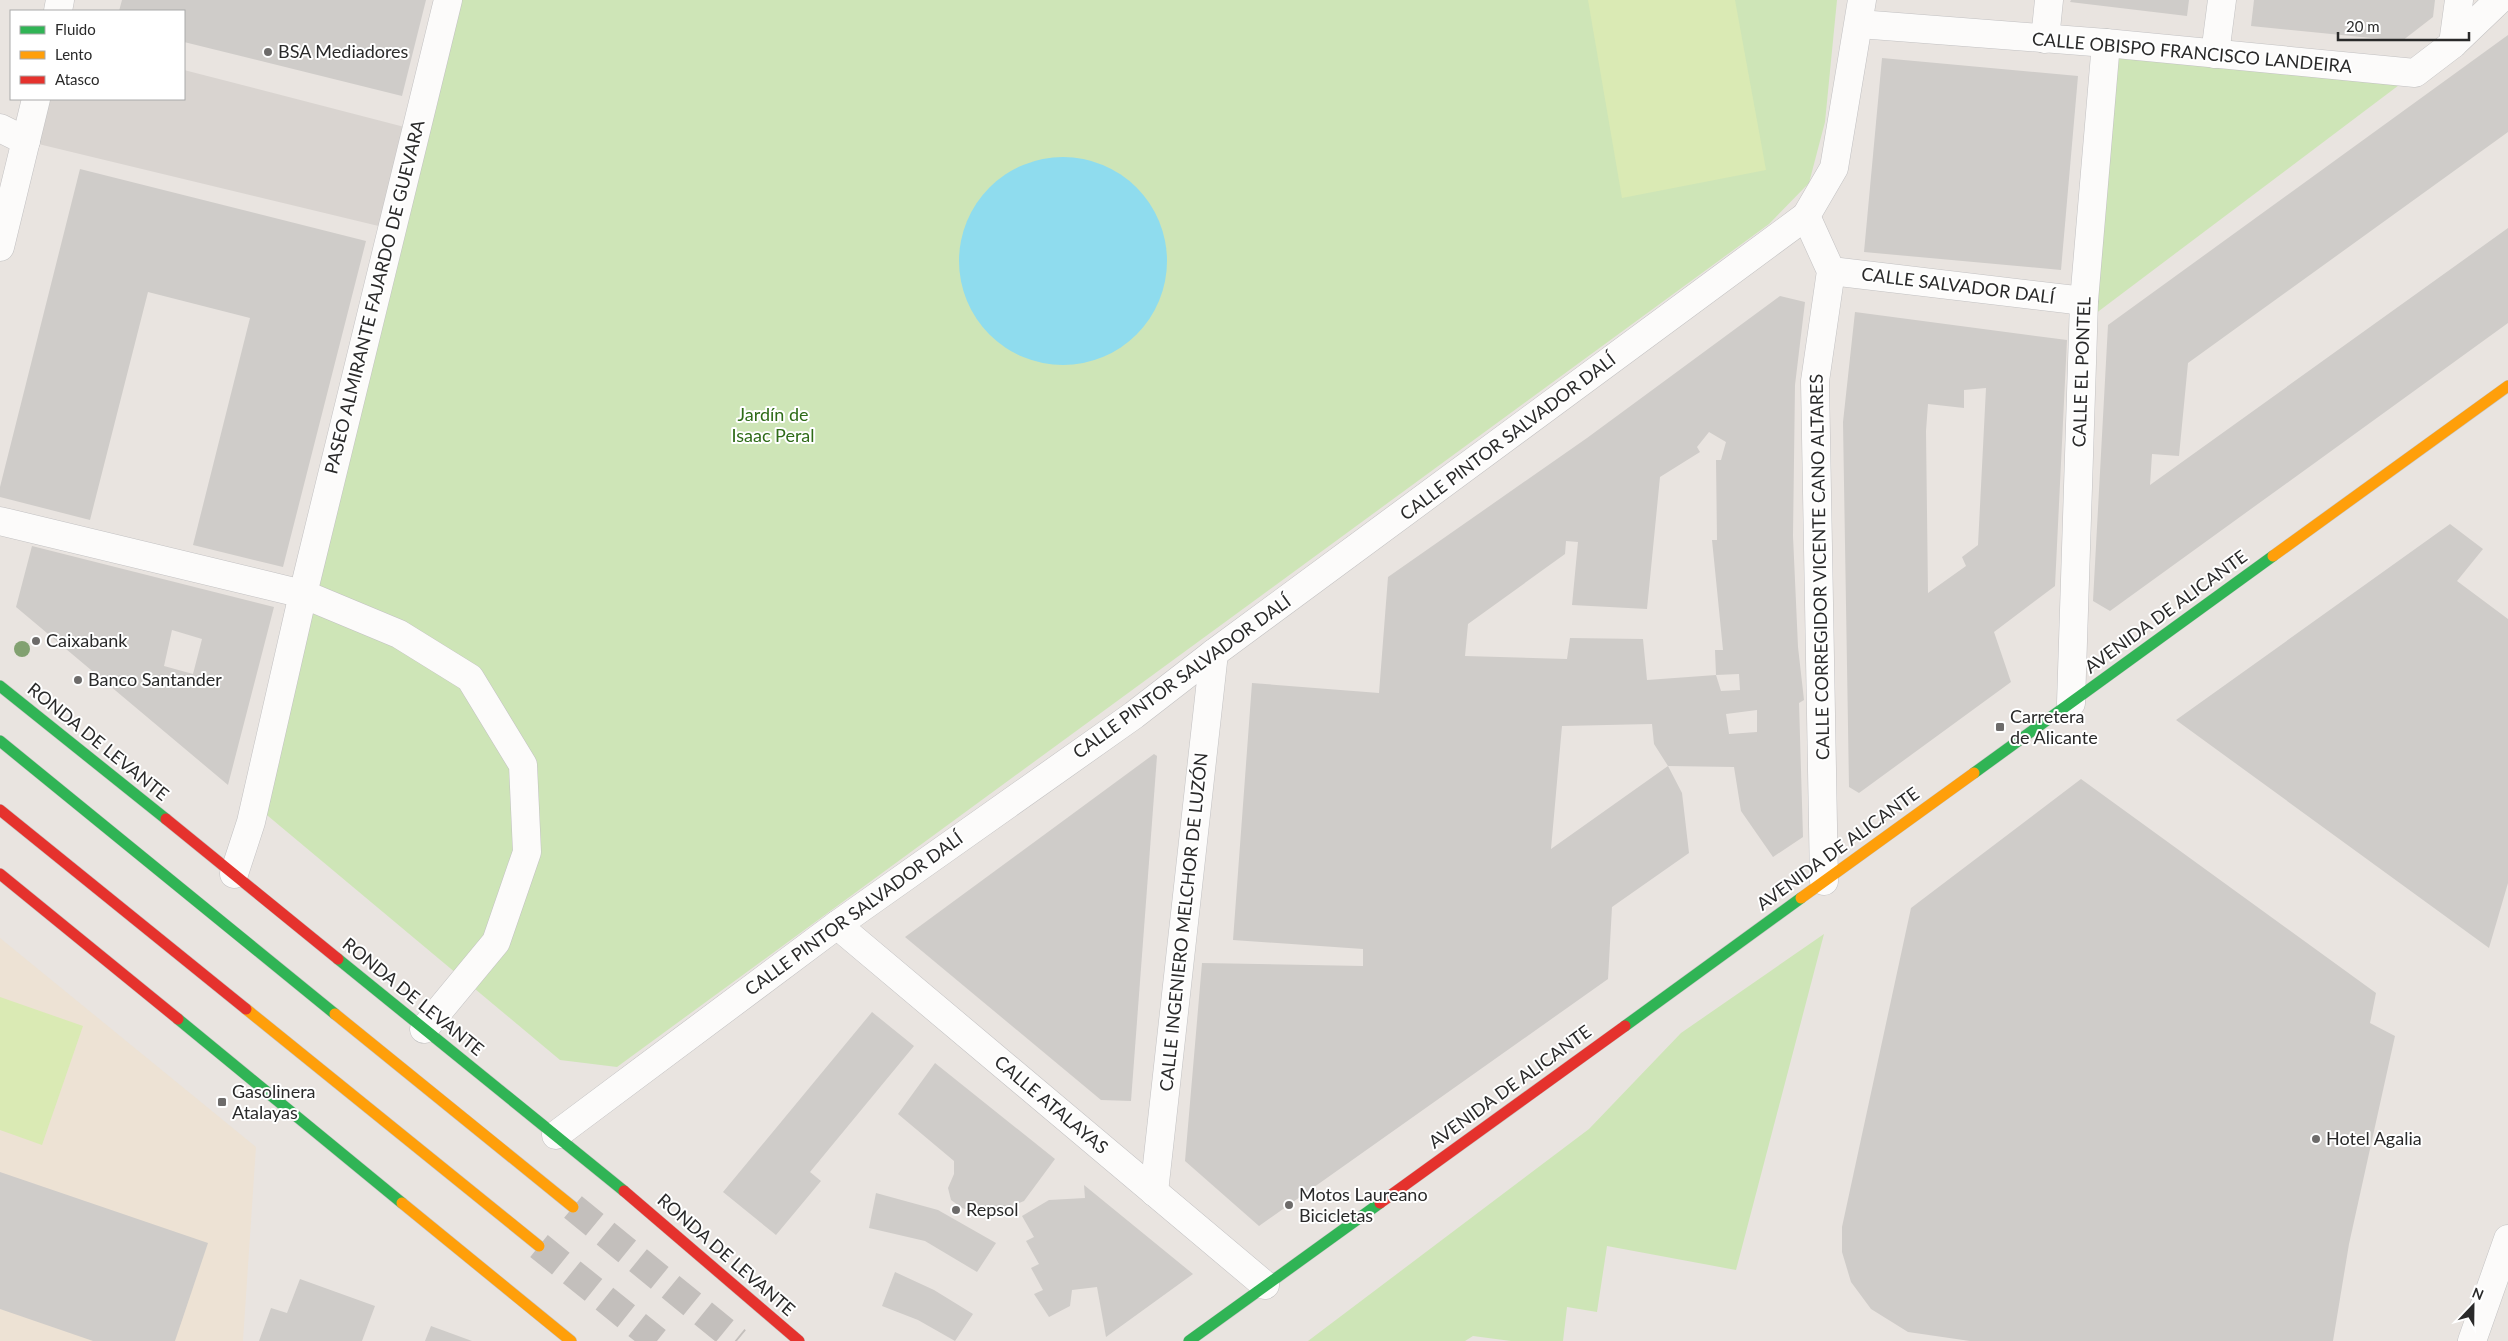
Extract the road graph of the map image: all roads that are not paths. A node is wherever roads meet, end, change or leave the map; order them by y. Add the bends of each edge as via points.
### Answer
1 (448, 0) edge
2 (2049, 0) edge
3 (2222, 0) edge
4 (2459, 0) edge
5 (2499, 0) edge
6 (1860, 12) edge
7 (2045, 39) junction
8 (2106, 43) junction
9 (2454, 44) junction
10 (2215, 54) junction
11 (36, 100) edge
12 (0, 128) edge
13 (26, 141) junction
14 (1806, 216) junction
15 (0, 247) edge
16 (1831, 271) junction
17 (2084, 301) junction
18 (2508, 386) edge
19 (0, 521) edge
20 (303, 594) junction
21 (1214, 653) junction
22 (0, 686) edge
23 (2071, 703) junction
24 (0, 741) edge
25 (0, 810) edge
26 (0, 874) edge
27 (234, 874) junction
28 (1824, 881) junction
29 (837, 925) junction
30 (424, 1029) junction
31 (556, 1135) junction
32 (1154, 1192) junction
33 (573, 1207) tunnel mouth
34 (2508, 1239) edge
35 (539, 1246) tunnel mouth
36 (1265, 1286) junction
37 (571, 1341) edge
38 (800, 1341) edge
39 (1189, 1341) edge
40 (2472, 1341) edge

1 - 20 street, PASEO ALMIRANTE FAJARDO DE GUEVARA
2 - 7 street
3 - 10 street
4 - 9 street
5 - 9 street, CALLE OBISPO FRANCISCO LANDEIRA
6 - 7 street, CALLE OBISPO FRANCISCO LANDEIRA
6 - 14 street via 1834,168
7 - 8 street, CALLE OBISPO FRANCISCO LANDEIRA
8 - 10 street, CALLE OBISPO FRANCISCO LANDEIRA
8 - 17 street, CALLE EL PONTEL
9 - 10 street, CALLE OBISPO FRANCISCO LANDEIRA via 2415,73
11 - 13 street
12 - 13 street
13 - 15 street
14 - 16 street
14 - 21 street, CALLE PINTOR SALVADOR DALÍ
16 - 17 street, CALLE SALVADOR DALÍ
16 - 28 street, CALLE CORREGIDOR VICENTE CANO ALTARES via 1815,381
17 - 23 street, CALLE EL PONTEL
18 - 23 main road, AVENIDA DE ALICANTE
19 - 20 street
20 - 27 street, PASEO ALMIRANTE FAJARDO DE GUEVARA via 251,822
20 - 30 street via 399,634 470,678 523,765 527,852 496,942
21 - 29 street, CALLE PINTOR SALVADOR DALÍ via 1134,715
21 - 32 street, CALLE INGENIERO MELCHOR DE LUZÓN
22 - 27 main road, RONDA DE LEVANTE
23 - 28 main road, AVENIDA DE ALICANTE
24 - 33 main road
25 - 35 main road
26 - 37 main road
27 - 30 main road, RONDA DE LEVANTE
28 - 36 main road, AVENIDA DE ALICANTE
29 - 31 street, CALLE PINTOR SALVADOR DALÍ
29 - 32 street, CALLE ATALAYAS
30 - 31 main road, RONDA DE LEVANTE
31 - 38 main road, RONDA DE LEVANTE
32 - 36 street, CALLE ATALAYAS
34 - 40 street
36 - 39 main road, AVENIDA DE ALICANTE

